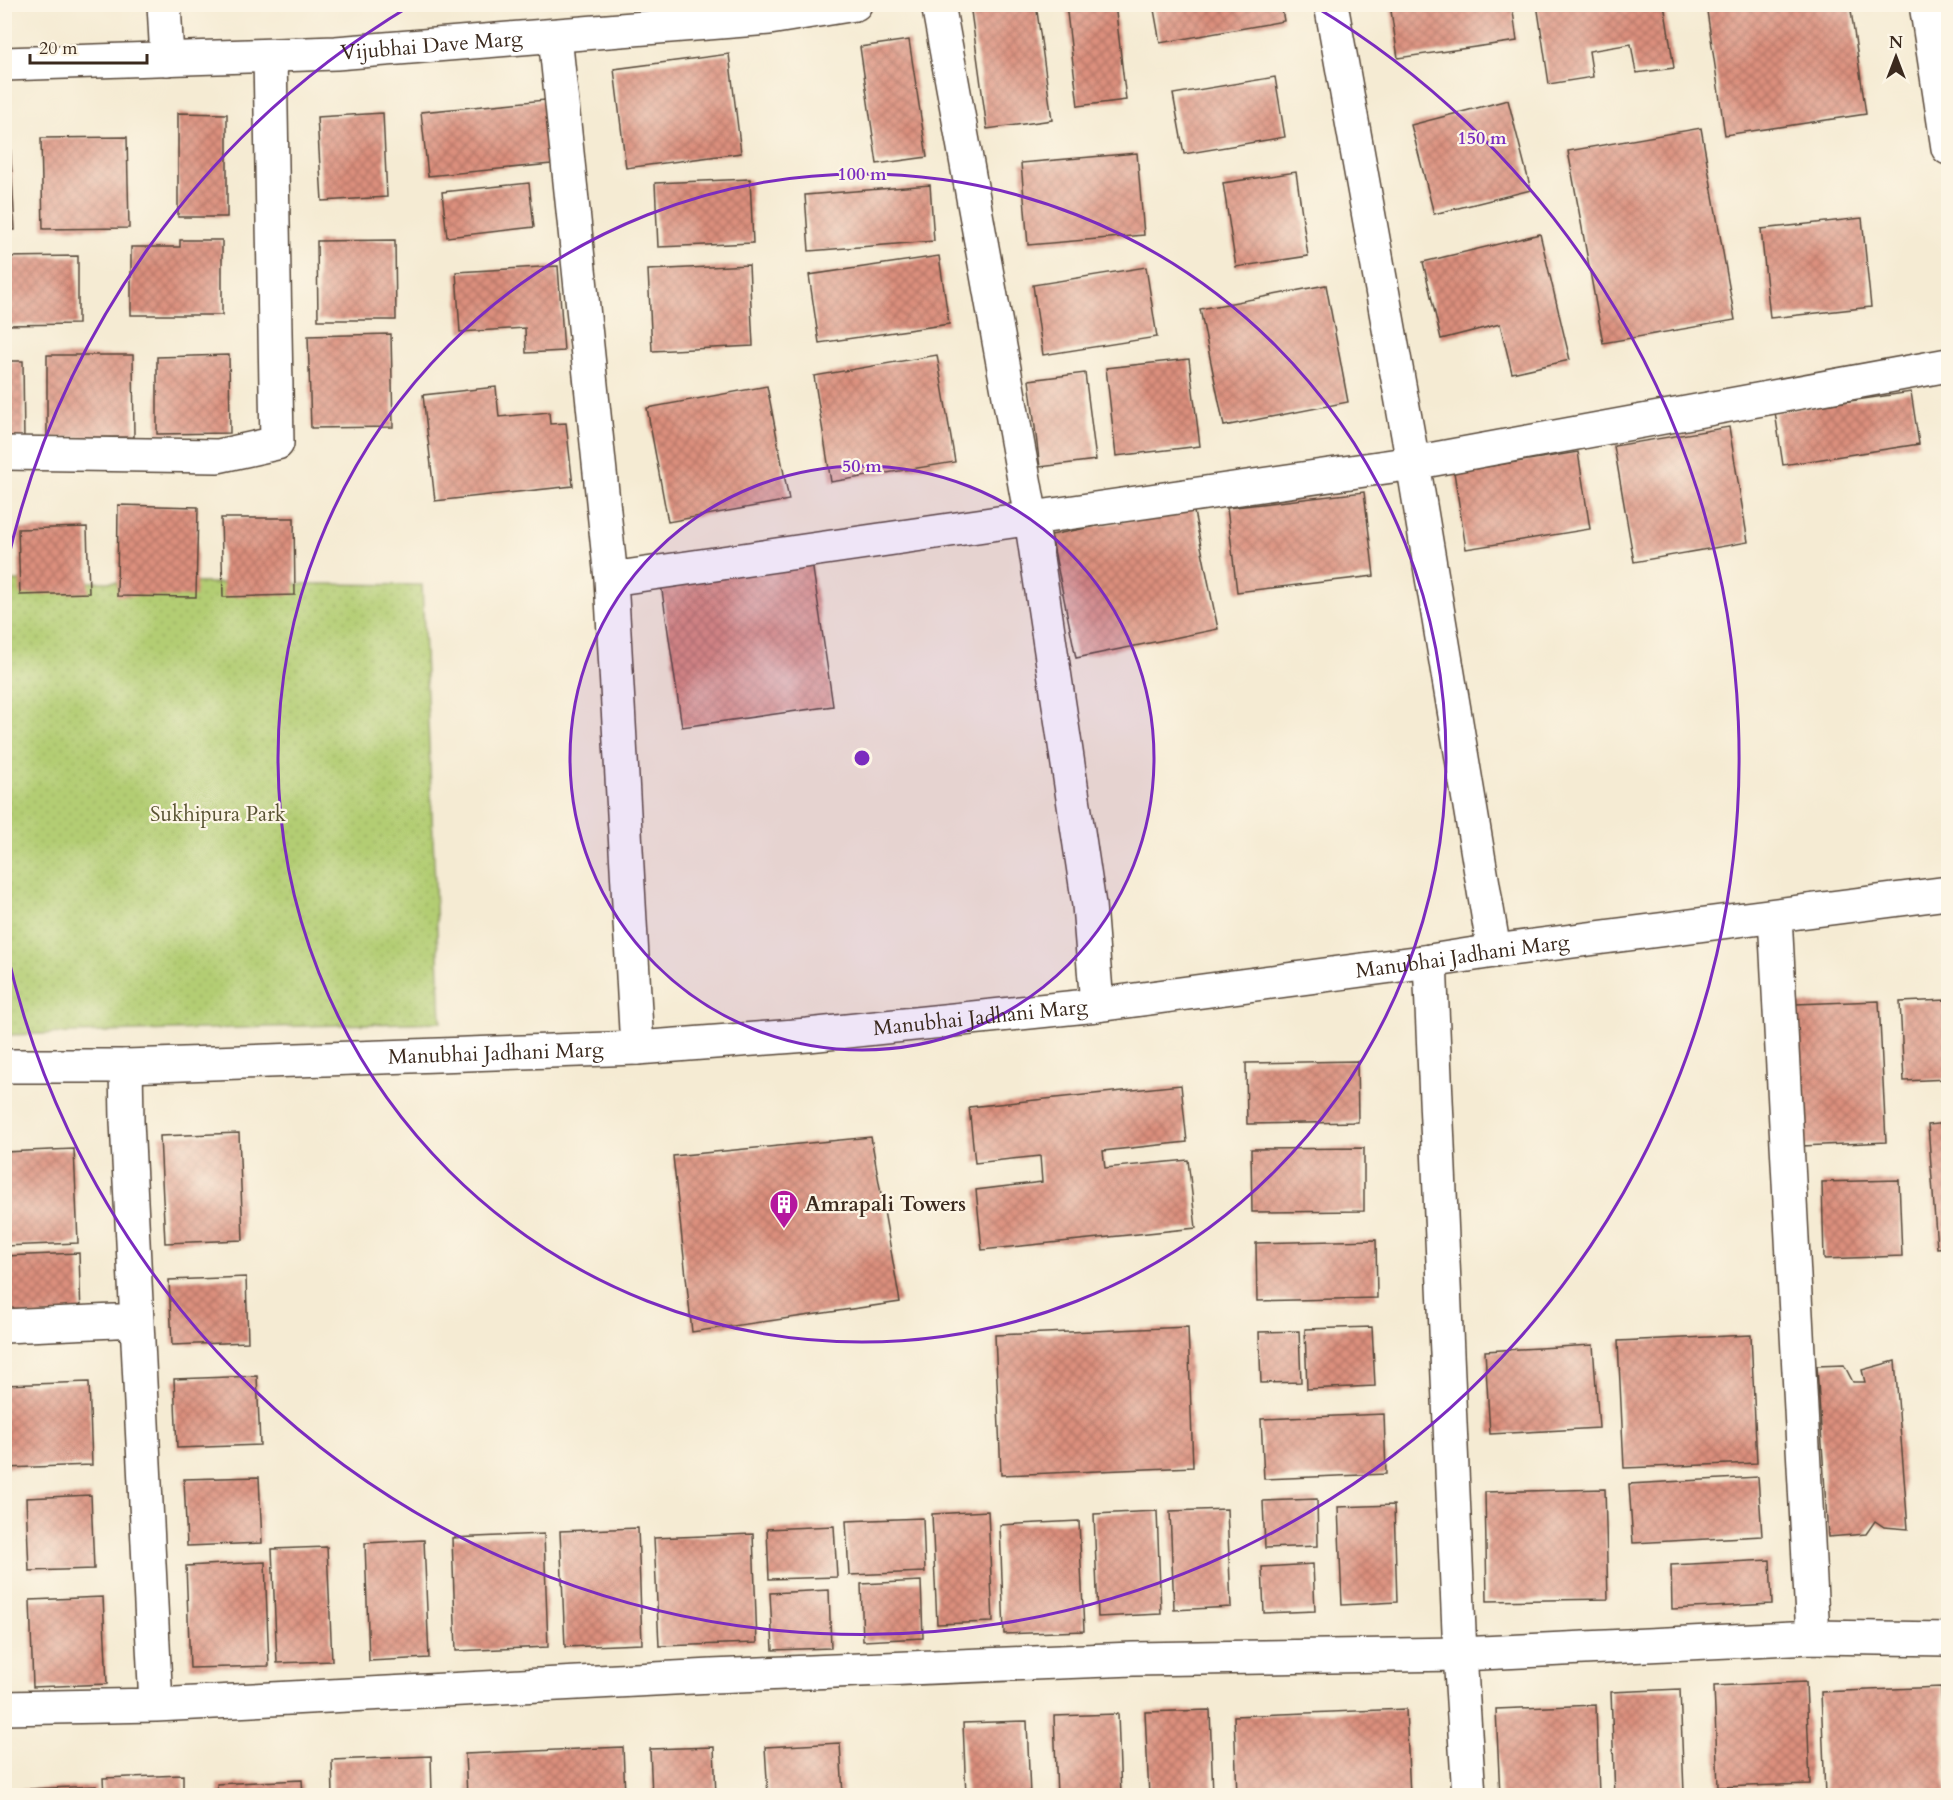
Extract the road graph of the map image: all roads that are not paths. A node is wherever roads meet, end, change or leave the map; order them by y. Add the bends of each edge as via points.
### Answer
1 (164, 4) edge
2 (855, 4) edge
3 (938, 4) edge
4 (1331, 4) edge
5 (1926, 4) edge
6 (710, 14) edge
7 (555, 36) junction
8 (270, 56) junction
9 (167, 59) junction
10 (4, 64) edge
11 (1948, 148) edge
12 (1948, 365) edge
13 (4, 453) edge
14 (1413, 463) junction
15 (1031, 518) junction
16 (611, 579) junction
17 (1948, 893) edge
18 (1775, 916) junction
19 (1494, 951) junction
20 (1430, 961) junction
21 (1097, 1005) junction
22 (637, 1048) junction
23 (4, 1066) edge
24 (126, 1066) junction
25 (137, 1320) junction
26 (4, 1326) edge
27 (1813, 1637) junction
28 (1948, 1639) edge
29 (1460, 1654) junction
30 (156, 1705) junction
31 (4, 1708) edge
32 (1469, 1796) edge

1 - 9 street
2 - 6 street, Vijubhai Dave Marg via 769,18
3 - 15 street
4 - 14 street
5 - 11 street
6 - 7 street, Vijubhai Dave Marg
7 - 8 street, Vijubhai Dave Marg
7 - 16 street
8 - 9 street, Vijubhai Dave Marg
8 - 13 street via 277,443 219,456
9 - 10 street, Vijubhai Dave Marg
12 - 14 street
14 - 15 street
14 - 19 street
15 - 16 street
15 - 21 street via 1089,905
16 - 22 street
17 - 18 street, Manubhai Jadhani Marg
18 - 19 street, Manubhai Jadhani Marg
18 - 27 street
19 - 20 street, Manubhai Jadhani Marg
20 - 21 street, Manubhai Jadhani Marg
20 - 29 street
21 - 22 street, Manubhai Jadhani Marg
22 - 24 street, Manubhai Jadhani Marg
23 - 24 street, Manubhai Jadhani Marg
24 - 25 street
25 - 26 street
25 - 30 street
27 - 28 street
27 - 29 street
29 - 30 street via 1122,1660 711,1676
29 - 32 street
30 - 31 street

